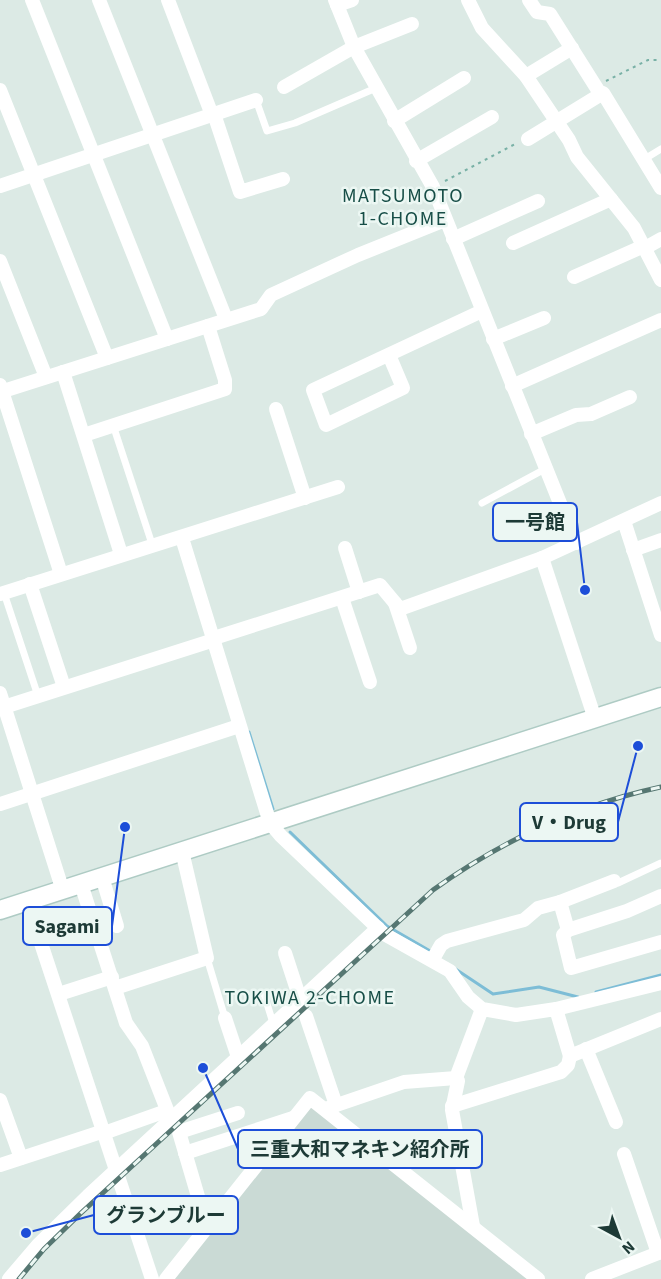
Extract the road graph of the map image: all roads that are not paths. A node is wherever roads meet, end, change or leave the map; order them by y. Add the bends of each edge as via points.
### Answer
1 (32, 0) edge
2 (99, 0) edge
3 (168, 0) edge
4 (352, 0) edge
5 (468, 0) edge
6 (529, 0) edge
7 (336, 2) edge
8 (412, 24) dead end
9 (354, 47) junction
10 (572, 48) junction
11 (526, 76) junction
12 (464, 78) dead end
13 (284, 87) dead end
14 (376, 88) junction
15 (0, 90) edge
16 (598, 91) junction
17 (256, 100) joint
18 (213, 114) junction
19 (492, 117) dead end
20 (394, 121) junction
21 (557, 122) junction
22 (152, 134) junction
23 (528, 140) road end
24 (661, 149) edge
25 (93, 155) junction
26 (417, 160) junction
27 (643, 160) junction
28 (33, 175) junction
29 (283, 179) dead end
30 (0, 186) edge
31 (661, 188) edge
32 (611, 199) junction
33 (538, 201) dead end
34 (446, 220) junction
35 (453, 239) junction
36 (661, 239) edge
37 (513, 243) dead end
38 (644, 247) junction
39 (0, 261) edge
40 (574, 277) dead end
41 (661, 280) edge
42 (482, 311) junction
43 (544, 318) dead end
44 (226, 319) junction
45 (661, 320) edge
46 (207, 326) junction
47 (167, 339) junction
48 (493, 339) junction
49 (388, 355) junction
50 (107, 358) junction
51 (63, 372) junction
52 (46, 377) junction
53 (512, 386) junction
54 (1, 389) edge
55 (630, 397) dead end
56 (276, 409) dead end
57 (113, 425) junction
58 (531, 434) junction
59 (84, 435) junction
60 (545, 469) junction
61 (338, 487) dead end
62 (305, 498) junction
63 (661, 503) edge
64 (482, 504) dead end
65 (624, 521) junction
66 (182, 538) junction
67 (661, 540) edge
68 (576, 543) junction
69 (153, 547) junction
70 (345, 548) dead end
71 (633, 550) junction
72 (121, 554) junction
73 (542, 558) junction
74 (61, 574) junction
75 (30, 584) junction
76 (358, 592) junction
77 (2, 593) edge
78 (342, 598) junction
79 (395, 603) junction
80 (661, 635) edge
81 (214, 640) junction
82 (410, 648) dead end
83 (370, 682) dead end
84 (64, 687) junction
85 (38, 696) junction
86 (661, 697) edge
87 (3, 706) edge
88 (595, 718) junction
89 (239, 726) junction
90 (33, 793) junction
91 (0, 804) edge
92 (270, 823) junction
93 (182, 851) junction
94 (661, 863) edge
95 (102, 877) junction
96 (614, 882) joint
97 (81, 884) junction
98 (63, 891) junction
99 (661, 896) edge
100 (27, 901) junction
101 (560, 902) junction
102 (0, 910) edge
103 (117, 926) dead end
104 (378, 928) junction
105 (568, 930) junction
106 (661, 942) edge
107 (285, 953) dead end
108 (435, 955) junction
109 (207, 958) junction
110 (114, 983) junction
111 (661, 983) edge
112 (59, 994) junction
113 (264, 994) dead end
114 (300, 999) junction
115 (482, 1009) junction
116 (556, 1010) junction
117 (306, 1016) dead end
118 (225, 1018) joint
119 (661, 1019) edge
120 (273, 1023) junction
121 (586, 1049) junction
122 (570, 1056) junction
123 (237, 1058) junction
124 (456, 1078) junction
125 (0, 1100) edge
126 (452, 1106) junction
127 (331, 1107) junction
128 (238, 1113) dead end
129 (168, 1116) junction
130 (293, 1119) junction
131 (616, 1122) dead end
132 (104, 1132) junction
133 (185, 1154) junction
134 (624, 1154) dead end
135 (21, 1158) junction
136 (0, 1165) edge
137 (117, 1171) junction
138 (473, 1226) junction
139 (207, 1227) junction
140 (659, 1252) edge
141 (9, 1279) edge
142 (152, 1279) edge
143 (166, 1279) edge
144 (538, 1279) edge
145 (592, 1279) edge

1 - 25 street
2 - 22 street
3 - 18 street
4 - 7 street
5 - 11 street via 482,28
6 - 10 street via 537,12 550,14
7 - 9 street
8 - 9 street
9 - 13 street
9 - 14 street
10 - 11 street
10 - 16 street
11 - 21 street
12 - 20 street
14 - 17 lane via 267,131
14 - 20 street
15 - 28 street
16 - 21 street
16 - 27 street via 624,123
17 - 18 street
18 - 22 street
18 - 29 street via 240,192
19 - 26 street
20 - 26 street
21 - 23 street
21 - 32 street via 577,157
22 - 25 street
22 - 44 street
24 - 27 lane
25 - 28 street
25 - 47 street
26 - 34 street
27 - 31 street
28 - 30 street
28 - 50 street
32 - 37 street
32 - 38 street
33 - 35 street
34 - 35 street
34 - 44 street via 271,295 261,309
35 - 42 street
36 - 38 street
38 - 40 street
38 - 41 street
39 - 52 street
42 - 48 street
42 - 49 street
43 - 48 street
44 - 46 street
45 - 53 street
46 - 47 street
46 - 57 street via 225,388
47 - 50 street
48 - 53 street
49 - 49 street via 313,390 326,425 404,388
50 - 51 street
51 - 52 street
51 - 59 street
52 - 54 street
53 - 58 street
54 - 74 street
55 - 58 street
56 - 62 street
57 - 59 street
57 - 69 lane
58 - 60 street
59 - 72 street
60 - 64 lane
60 - 68 street
61 - 62 street
62 - 66 street
63 - 65 street
65 - 68 street
65 - 71 street
66 - 69 street
66 - 81 street
67 - 71 street
68 - 73 street
69 - 72 street
70 - 76 street
71 - 80 street
72 - 74 street
73 - 79 street via 400,609
73 - 88 street
74 - 75 street
75 - 77 street
75 - 84 street
76 - 78 street
76 - 79 street via 380,585
77 - 85 lane
78 - 81 street
78 - 83 street
79 - 82 street
81 - 84 street
81 - 89 street
84 - 85 street
85 - 87 street
86 - 88 street
87 - 90 street
88 - 92 street
89 - 90 street
89 - 92 street
90 - 91 street
90 - 98 street
92 - 93 street
92 - 104 street
93 - 95 street
93 - 109 street
94 - 96 lane
95 - 97 street
95 - 103 street
96 - 101 street
97 - 98 street
97 - 110 street
98 - 100 street
99 - 105 street
100 - 102 street
100 - 112 street
101 - 105 street
101 - 108 street via 538,908 524,920 447,941
104 - 108 street
104 - 114 street
105 - 106 street via 563,935 571,968
107 - 114 street
108 - 115 street
109 - 110 street
109 - 118 lane
110 - 112 street
110 - 129 street via 126,1023 142,1046
111 - 116 street
112 - 132 street
113 - 120 lane
114 - 120 street
115 - 116 street via 516,1015
115 - 124 street
116 - 122 street
117 - 127 street
118 - 123 street
119 - 121 street
120 - 123 street
121 - 122 street
121 - 131 street
122 - 126 street via 561,1072
123 - 129 street
124 - 126 street
124 - 127 street via 404,1082
125 - 135 street
126 - 138 street
127 - 130 street via 310,1098
127 - 138 street
128 - 133 street via 179,1132
129 - 132 street
129 - 137 street
130 - 133 street
130 - 139 street
132 - 135 street
132 - 137 street
133 - 139 street
134 - 140 street
135 - 136 street
137 - 141 street via 38,1245
137 - 142 street
138 - 144 street
139 - 143 street
140 - 145 street

